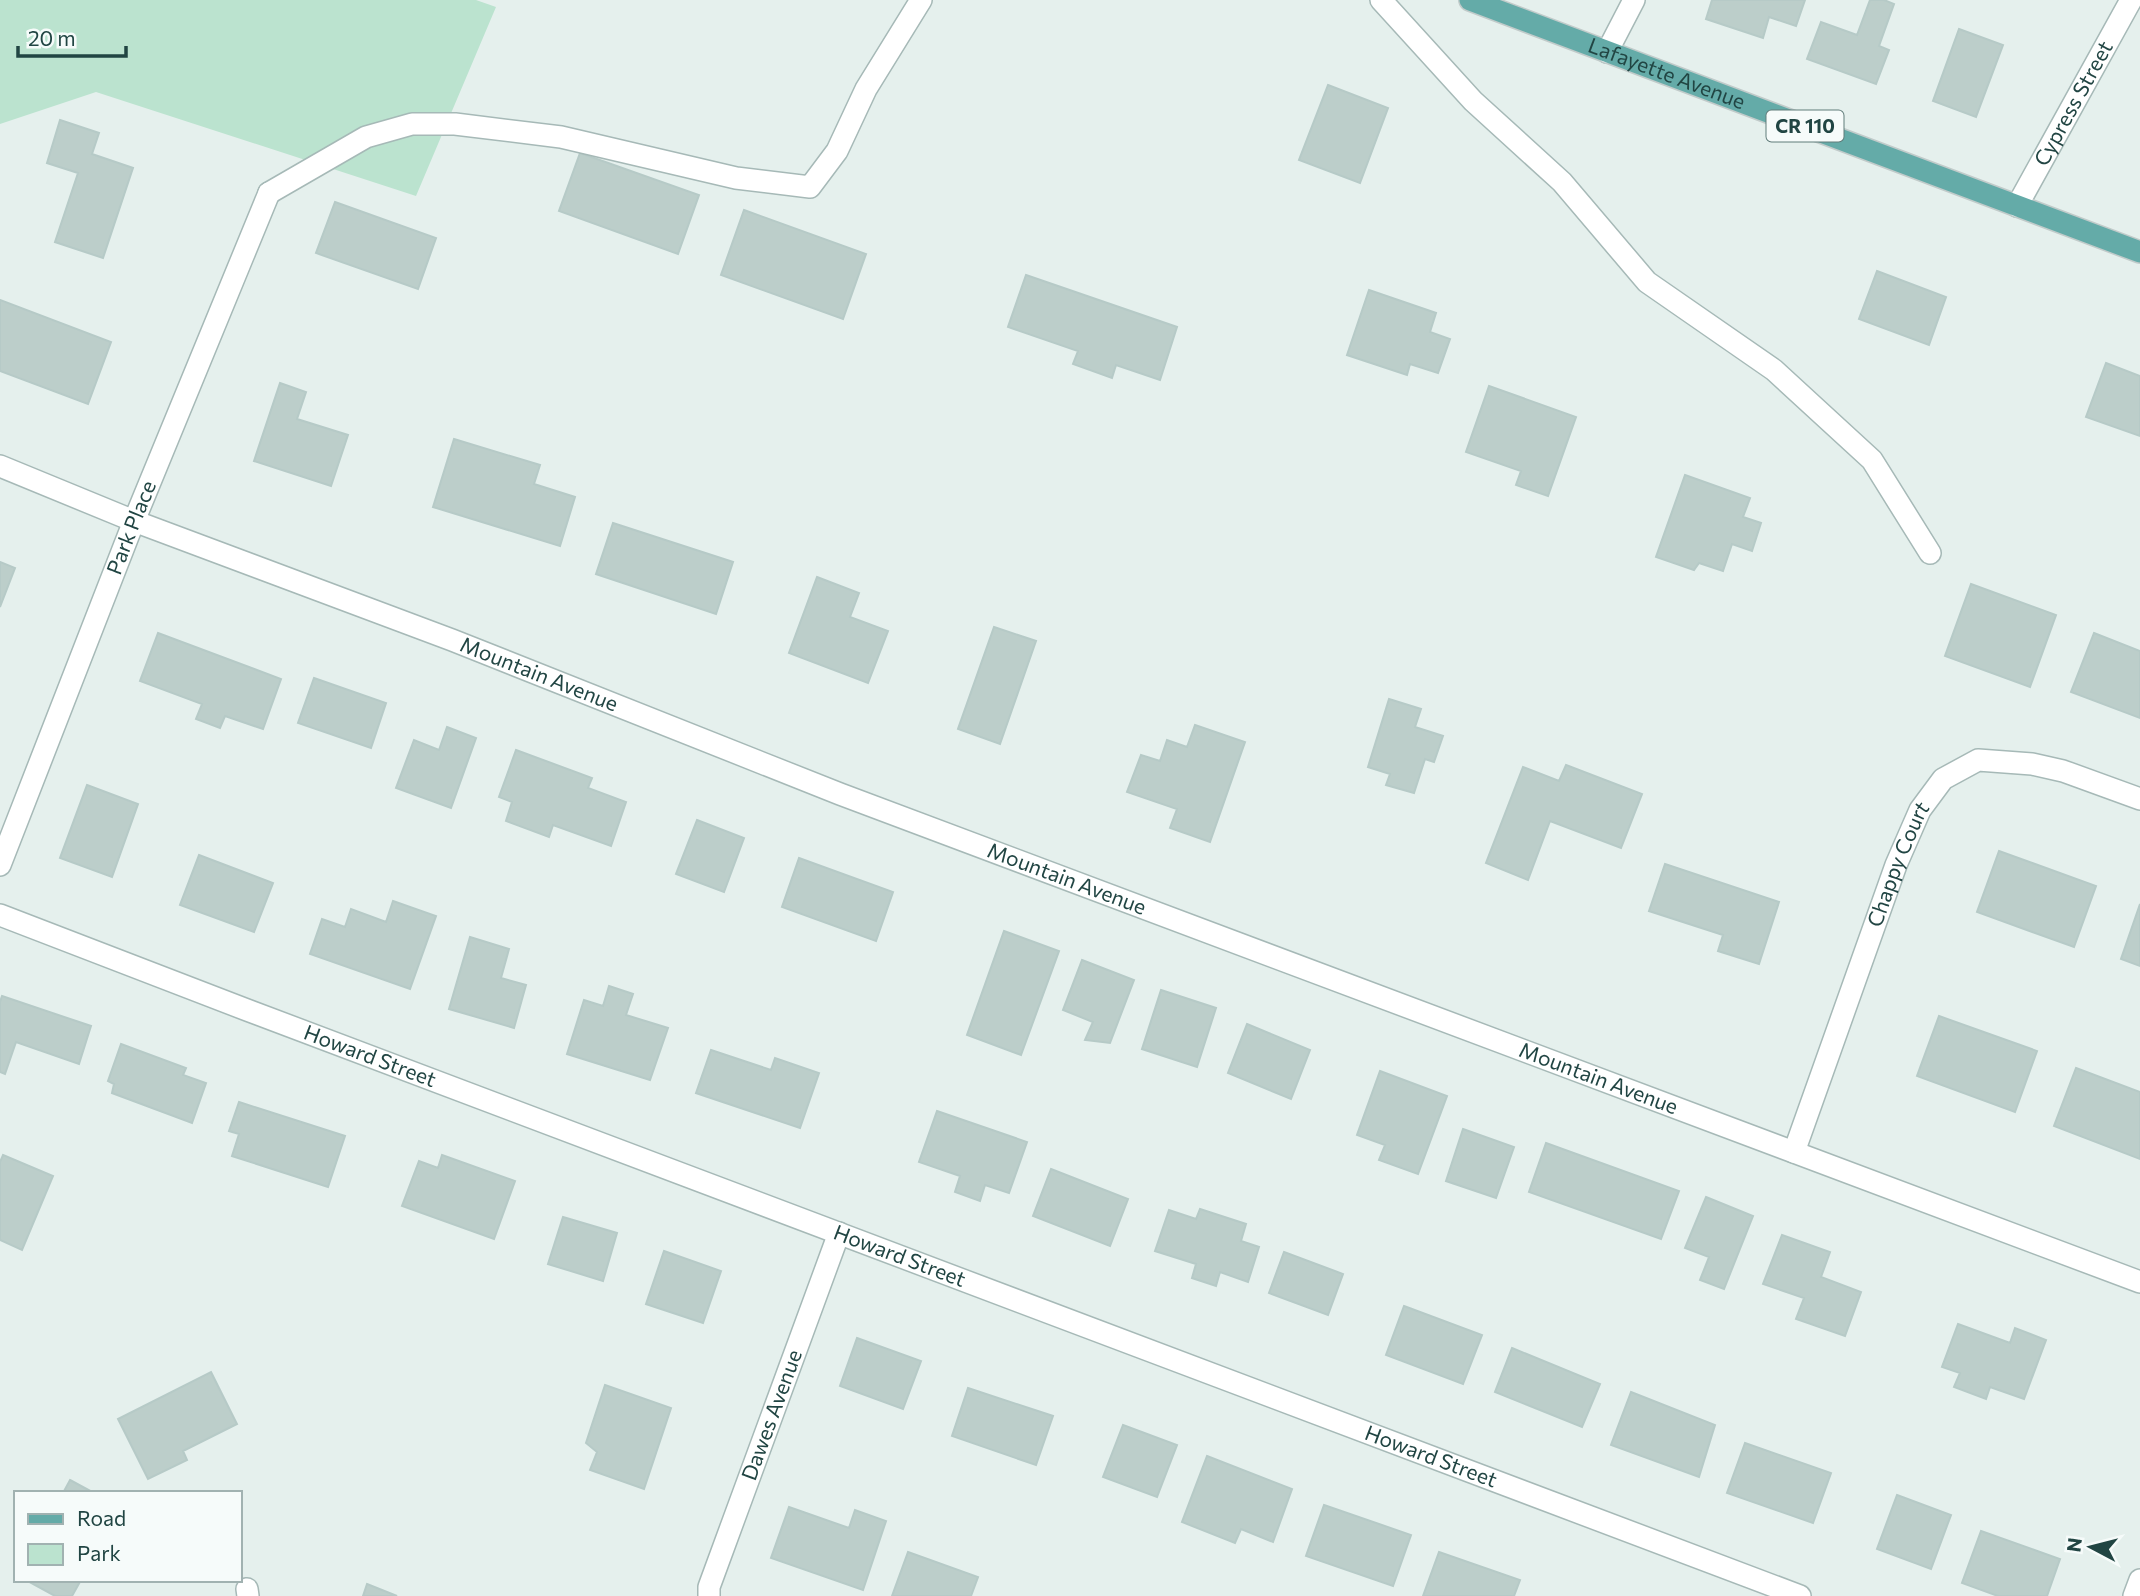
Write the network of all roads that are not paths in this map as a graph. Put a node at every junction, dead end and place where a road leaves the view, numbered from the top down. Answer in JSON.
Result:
{"nodes":[{"id":1,"x":921,"y":0,"type":"edge"},
{"id":2,"x":1381,"y":0,"type":"edge"},
{"id":3,"x":1469,"y":0,"type":"edge"},
{"id":4,"x":1634,"y":0,"type":"edge"},
{"id":5,"x":2131,"y":0,"type":"edge"},
{"id":6,"x":1607,"y":51,"type":"junction"},
{"id":7,"x":2017,"y":206,"type":"junction"},
{"id":8,"x":2140,"y":252,"type":"edge"},
{"id":9,"x":0,"y":466,"type":"edge"},
{"id":10,"x":134,"y":521,"type":"junction"},
{"id":11,"x":1930,"y":553,"type":"dead end"},
{"id":12,"x":2140,"y":799,"type":"edge"},
{"id":13,"x":0,"y":865,"type":"edge"},
{"id":14,"x":0,"y":915,"type":"edge"},
{"id":15,"x":1794,"y":1152,"type":"junction"},
{"id":16,"x":839,"y":1233,"type":"junction"},
{"id":17,"x":2140,"y":1282,"type":"edge"},
{"id":18,"x":2140,"y":1580,"type":"edge"},
{"id":19,"x":709,"y":1596,"type":"edge"},
{"id":20,"x":1800,"y":1596,"type":"edge"},
{"id":21,"x":2134,"y":1596,"type":"edge"}],
"edges":[{"from":1,"to":10,"type":"street","name":"Park Place"},
{"from":2,"to":11,"type":"street"},
{"from":3,"to":6,"type":"main road","name":"Lafayette Avenue","number":"CR 110"},
{"from":4,"to":6,"type":"street"},
{"from":5,"to":7,"type":"street","name":"Cypress Street"},
{"from":6,"to":7,"type":"main road","name":"Lafayette Avenue","number":"CR 110"},
{"from":7,"to":8,"type":"main road","name":"Lafayette Avenue","number":"CR 110"},
{"from":9,"to":10,"type":"street","name":"Mountain Avenue"},
{"from":10,"to":13,"type":"street","name":"Park Place"},
{"from":10,"to":15,"type":"street","name":"Mountain Avenue"},
{"from":12,"to":15,"type":"street","name":"Chappy Court"},
{"from":14,"to":16,"type":"street","name":"Howard Street"},
{"from":15,"to":17,"type":"street","name":"Mountain Avenue"},
{"from":16,"to":19,"type":"street","name":"Dawes Avenue"},
{"from":16,"to":20,"type":"street","name":"Howard Street"},
{"from":18,"to":21,"type":"street"}]}
